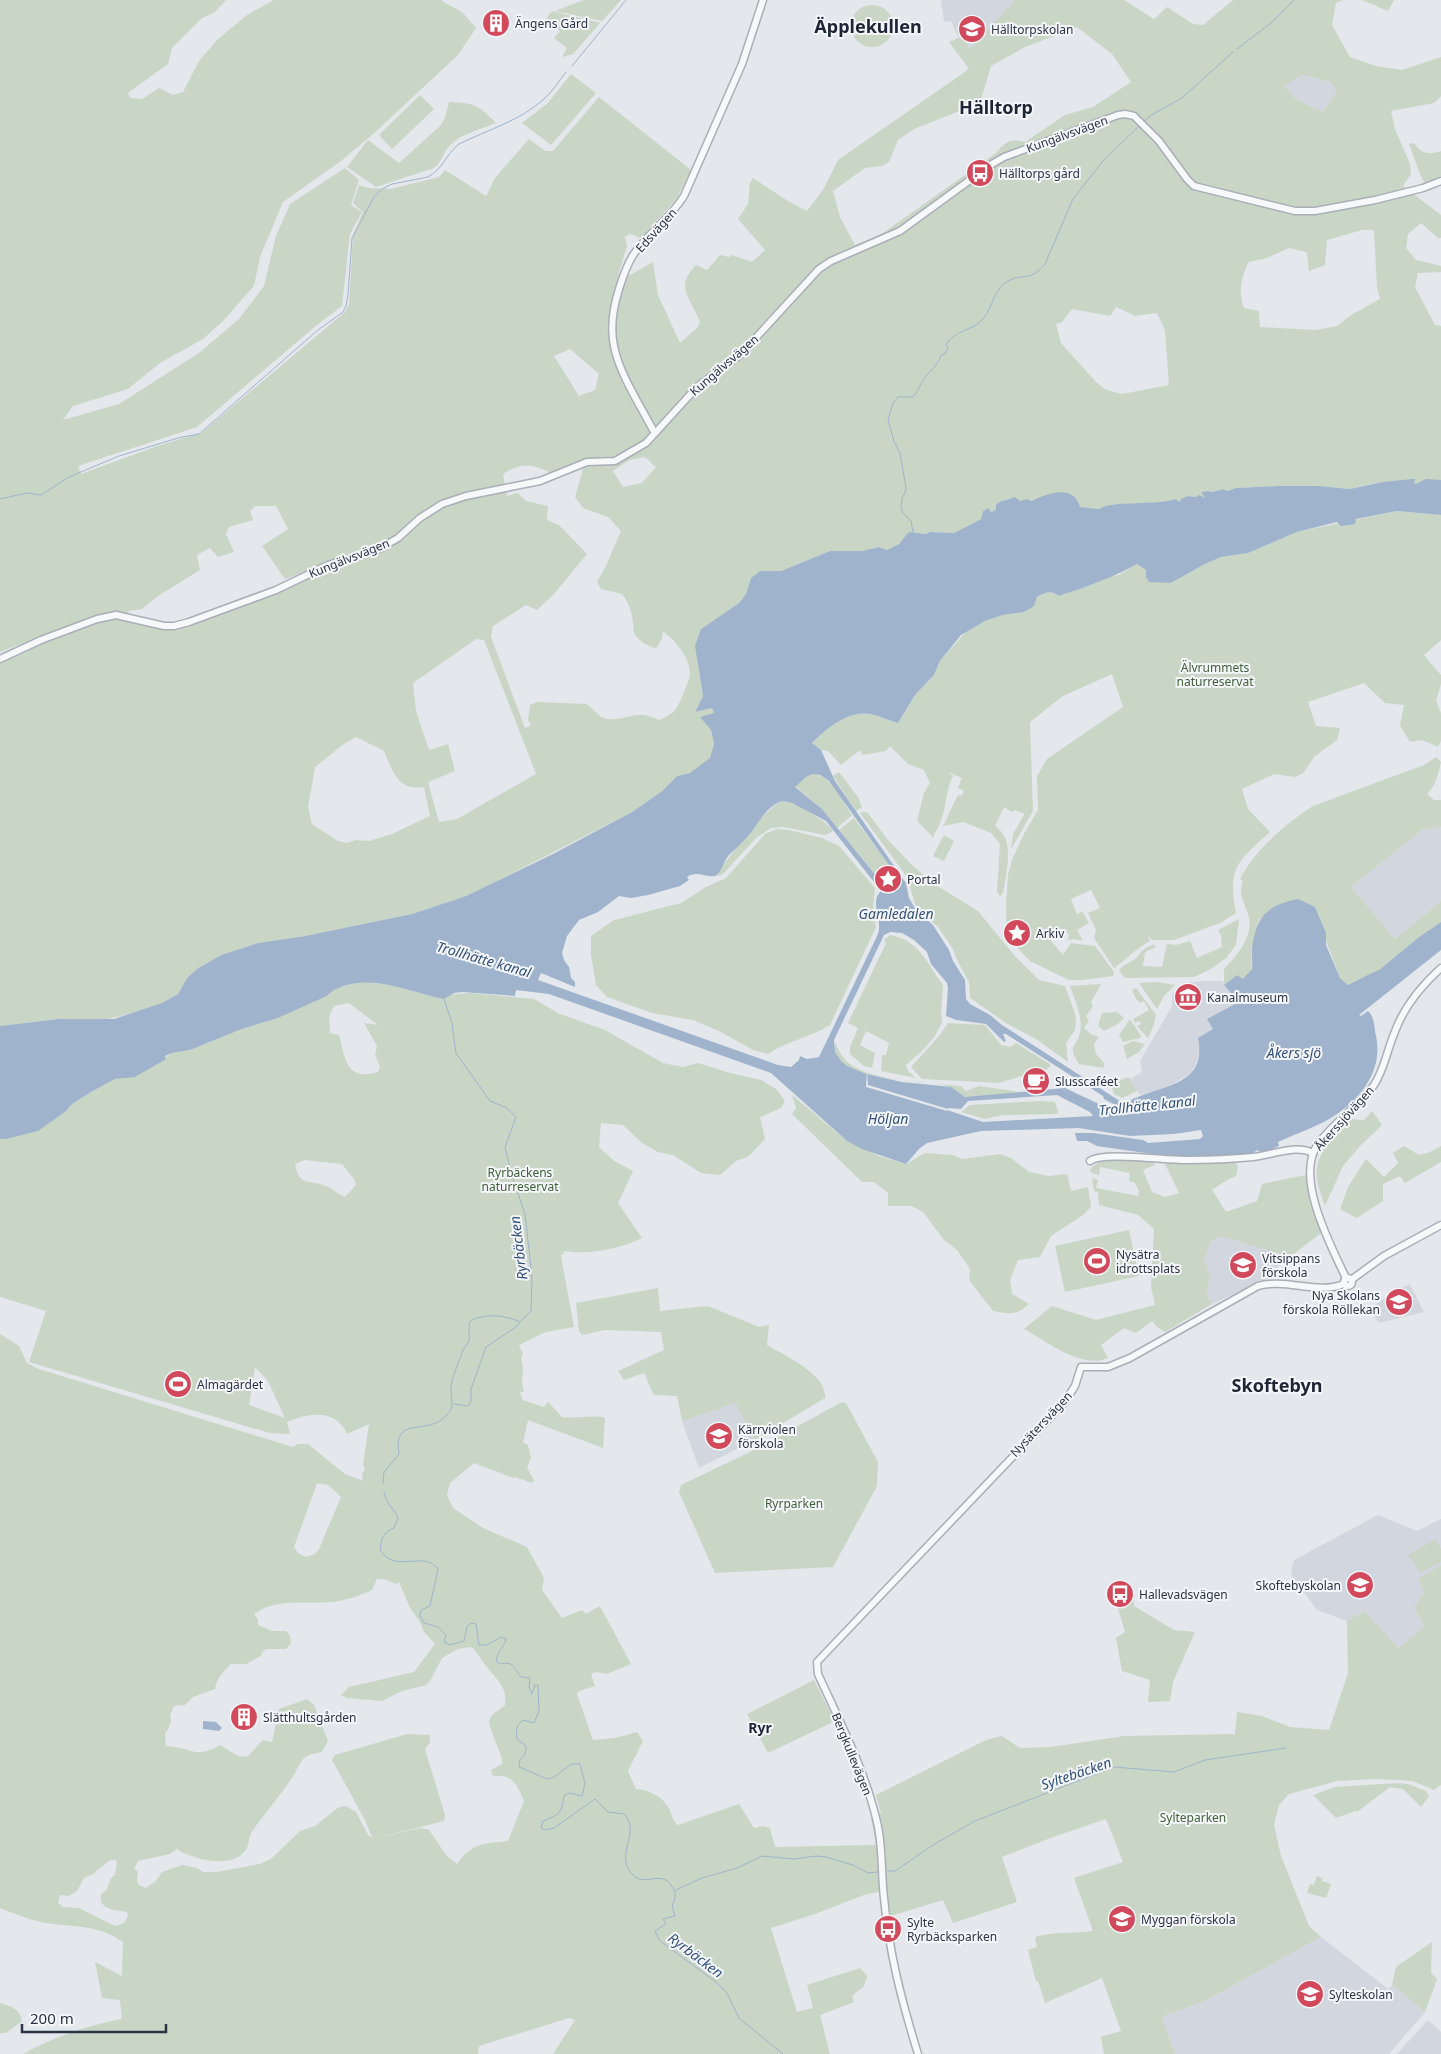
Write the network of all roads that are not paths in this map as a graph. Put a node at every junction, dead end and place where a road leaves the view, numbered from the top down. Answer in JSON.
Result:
{"nodes":[{"id":1,"x":763,"y":0,"type":"edge"},
{"id":2,"x":1441,"y":181,"type":"edge"},
{"id":3,"x":656,"y":432,"type":"junction"},
{"id":4,"x":0,"y":659,"type":"edge"},
{"id":5,"x":1441,"y":968,"type":"edge"},
{"id":6,"x":1313,"y":1153,"type":"junction"},
{"id":7,"x":1090,"y":1161,"type":"dead end"},
{"id":8,"x":1441,"y":1224,"type":"edge"},
{"id":9,"x":1347,"y":1280,"type":"junction"},
{"id":10,"x":817,"y":1662,"type":"joint"},
{"id":11,"x":918,"y":2054,"type":"edge"}],
"edges":[{"from":1,"to":3,"type":"street","name":"Edsvägen"},
{"from":2,"to":3,"type":"street","name":"Kungälvsvägen"},
{"from":3,"to":4,"type":"street","name":"Kungälvsvägen"},
{"from":5,"to":6,"type":"street","name":"Åkerssjövägen"},
{"from":6,"to":7,"type":"street","name":"Åkerssjövägen"},
{"from":6,"to":9,"type":"street"},
{"from":8,"to":9,"type":"street","name":"Nysätersvägen"},
{"from":9,"to":10,"type":"street","name":"Nysätersvägen"},
{"from":10,"to":11,"type":"street","name":"Bergkullevägen"}]}
